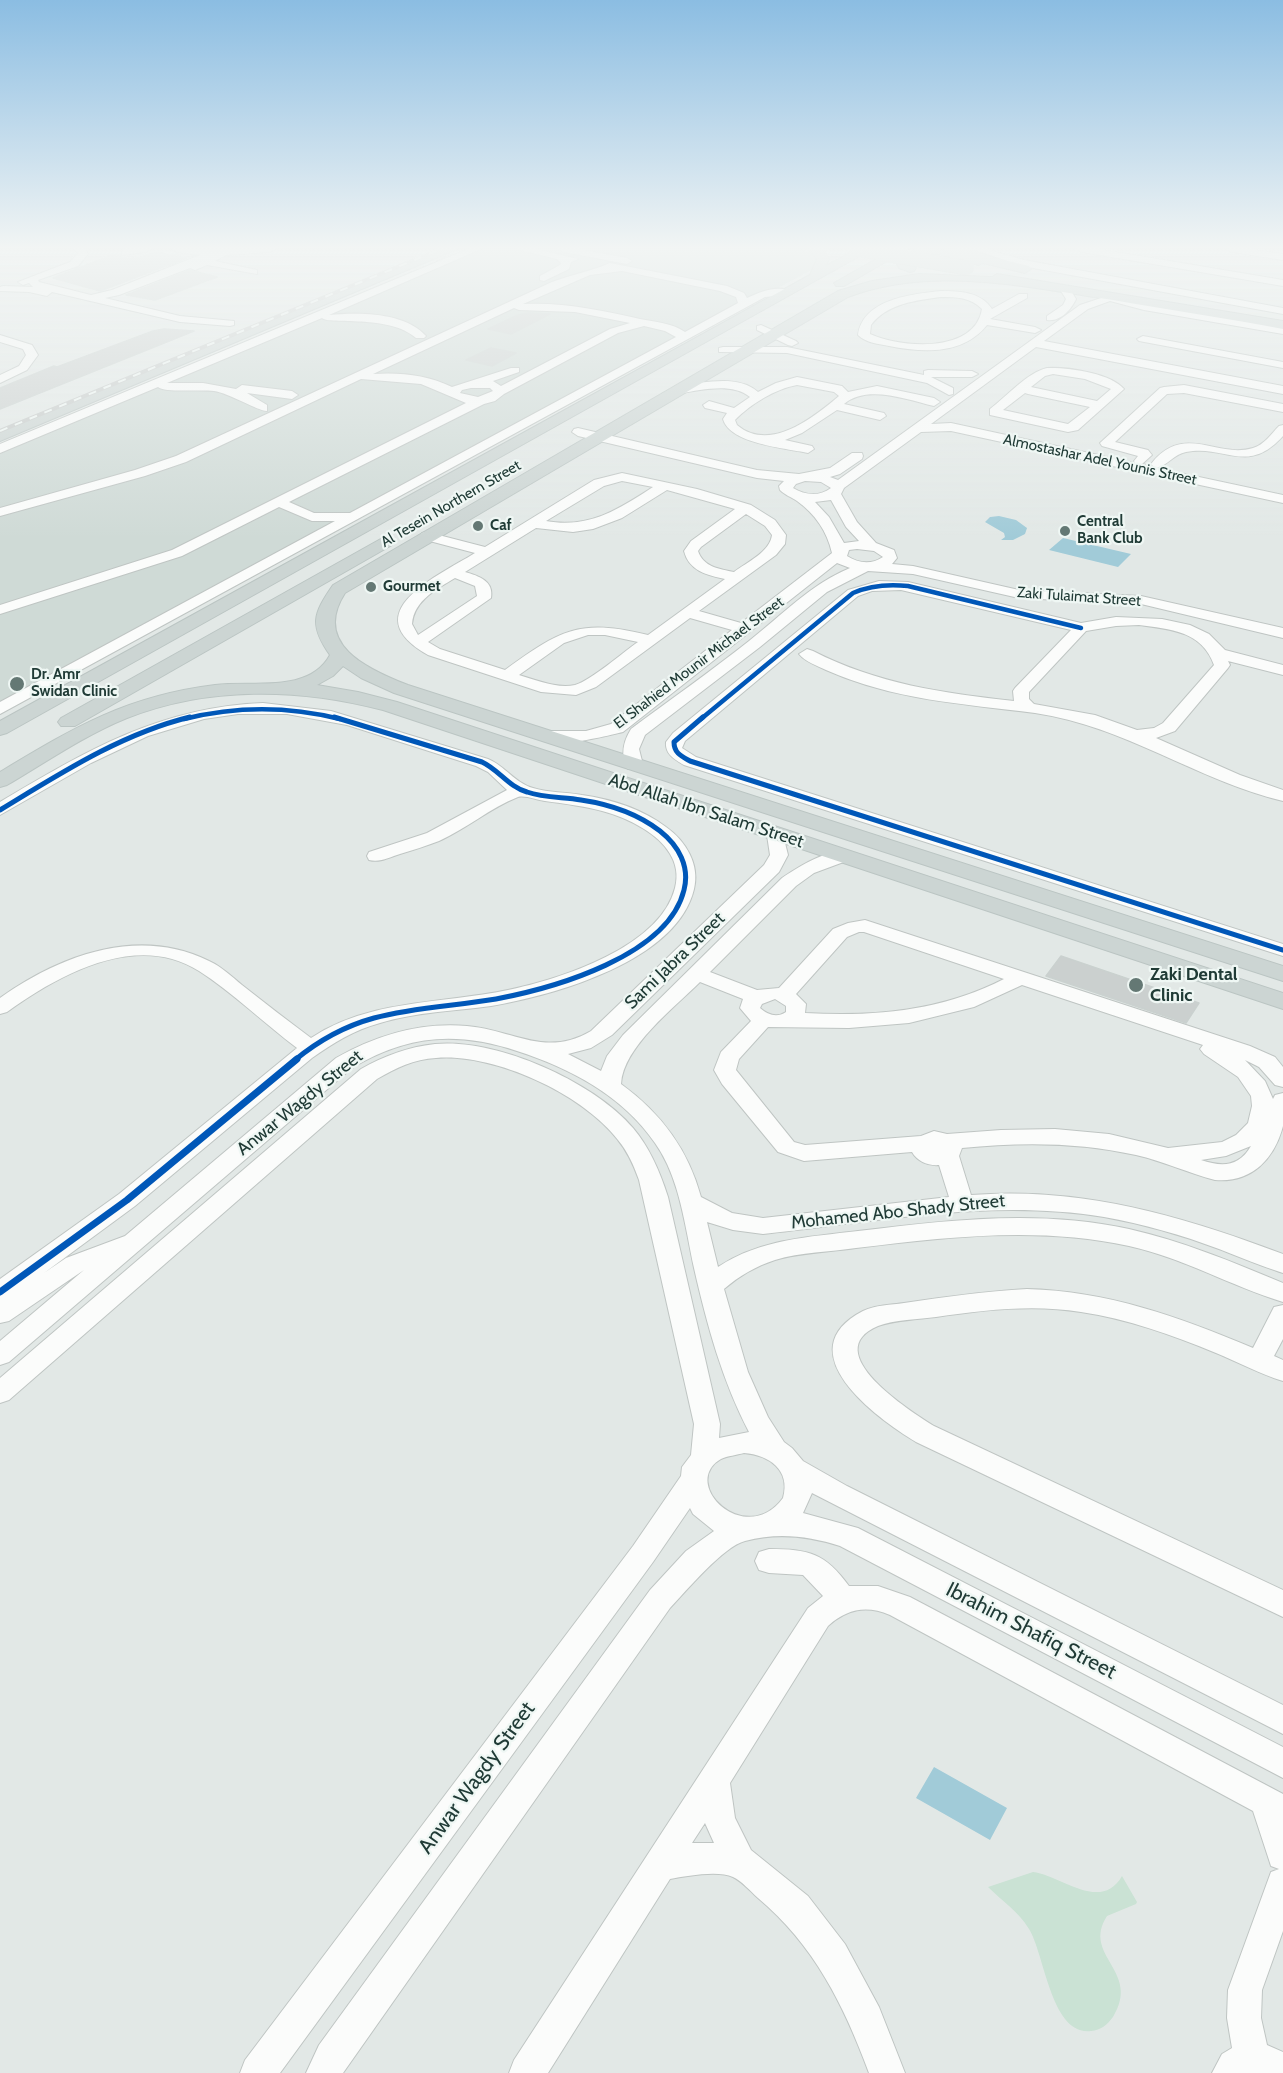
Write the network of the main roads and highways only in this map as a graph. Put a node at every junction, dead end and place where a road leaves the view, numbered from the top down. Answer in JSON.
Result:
{"nodes":[{"id":1,"x":200,"y":346,"type":"edge"},
{"id":2,"x":691,"y":346,"type":"edge"},
{"id":3,"x":733,"y":346,"type":"edge"},
{"id":4,"x":752,"y":346,"type":"edge"},
{"id":5,"x":614,"y":389,"type":"junction"},
{"id":6,"x":630,"y":396,"type":"dead end"},
{"id":7,"x":615,"y":406,"type":"dead end"},
{"id":8,"x":552,"y":409,"type":"road end"},
{"id":9,"x":577,"y":410,"type":"junction"},
{"id":10,"x":56,"y":413,"type":"junction"},
{"id":11,"x":75,"y":418,"type":"road end"},
{"id":12,"x":0,"y":436,"type":"edge"},
{"id":13,"x":578,"y":440,"type":"junction"},
{"id":14,"x":465,"y":496,"type":"dead end"},
{"id":15,"x":355,"y":517,"type":"road end"},
{"id":16,"x":374,"y":522,"type":"junction"},
{"id":17,"x":423,"y":528,"type":"junction"},
{"id":18,"x":308,"y":543,"type":"road end"},
{"id":19,"x":327,"y":549,"type":"junction"},
{"id":20,"x":304,"y":588,"type":"junction"},
{"id":21,"x":336,"y":592,"type":"junction"},
{"id":22,"x":340,"y":655,"type":"junction"},
{"id":23,"x":368,"y":676,"type":"junction"},
{"id":24,"x":285,"y":689,"type":"junction"},
{"id":25,"x":338,"y":694,"type":"junction"},
{"id":26,"x":97,"y":705,"type":"junction"},
{"id":27,"x":121,"y":714,"type":"junction"},
{"id":28,"x":0,"y":729,"type":"edge"},
{"id":29,"x":39,"y":738,"type":"dead end"},
{"id":30,"x":0,"y":781,"type":"edge"},
{"id":31,"x":1197,"y":947,"type":"junction"},
{"id":32,"x":1185,"y":970,"type":"junction"},
{"id":33,"x":1272,"y":971,"type":"edge"},
{"id":34,"x":1243,"y":988,"type":"junction"},
{"id":35,"x":1283,"y":1002,"type":"edge"}],
"edges":[{"from":1,"to":10,"type":"main road"},
{"from":2,"to":5,"type":"main road","name":"Al Tesein Northern Street"},
{"from":3,"to":13,"type":"main road","name":"Al Tesein Northern Street"},
{"from":4,"to":13,"type":"main road"},
{"from":5,"to":6,"type":"main road"},
{"from":5,"to":9,"type":"main road","name":"Al Tesein Northern Street"},
{"from":7,"to":9,"type":"main road"},
{"from":8,"to":9,"type":"main road"},
{"from":9,"to":16,"type":"main road","name":"Al Tesein Northern Street"},
{"from":10,"to":11,"type":"main road"},
{"from":10,"to":12,"type":"main road"},
{"from":13,"to":14,"type":"main road","name":"Al Tesein Northern Street"},
{"from":13,"to":17,"type":"main road"},
{"from":15,"to":16,"type":"main road"},
{"from":16,"to":19,"type":"main road","name":"Al Tesein Northern Street"},
{"from":17,"to":20,"type":"main road","name":"Al Tesein Northern Street"},
{"from":17,"to":21,"type":"main road"},
{"from":18,"to":19,"type":"main road"},
{"from":19,"to":28,"type":"main road","name":"Al Tesein Northern Street"},
{"from":20,"to":21,"type":"main road"},
{"from":20,"to":26,"type":"main road","name":"Al Tesein Northern Street"},
{"from":21,"to":22,"type":"main road","name":"Abd Allah Ibn Salam Street"},
{"from":22,"to":23,"type":"main road","name":"Abd Allah Ibn Salam Street"},
{"from":22,"to":24,"type":"main road"},
{"from":23,"to":25,"type":"main road"},
{"from":23,"to":31,"type":"main road","name":"Abd Allah Ibn Salam Street"},
{"from":24,"to":25,"type":"main road","name":"Abd Allah Ibn Salam Street"},
{"from":24,"to":27,"type":"main road","name":"Abd Allah Ibn Salam Street"},
{"from":25,"to":32,"type":"main road","name":"Abd Allah Ibn Salam Street"},
{"from":26,"to":27,"type":"main road"},
{"from":26,"to":29,"type":"main road","name":"Al Tesein Northern Street"},
{"from":27,"to":30,"type":"main road","name":"Abd Allah Ibn Salam Street"},
{"from":31,"to":32,"type":"main road"},
{"from":31,"to":33,"type":"main road","name":"Abd Allah Ibn Salam Street"},
{"from":32,"to":34,"type":"main road","name":"Abd Allah Ibn Salam Street"},
{"from":33,"to":34,"type":"main road"},
{"from":34,"to":35,"type":"main road","name":"Abd Allah Ibn Salam Street"}]}
